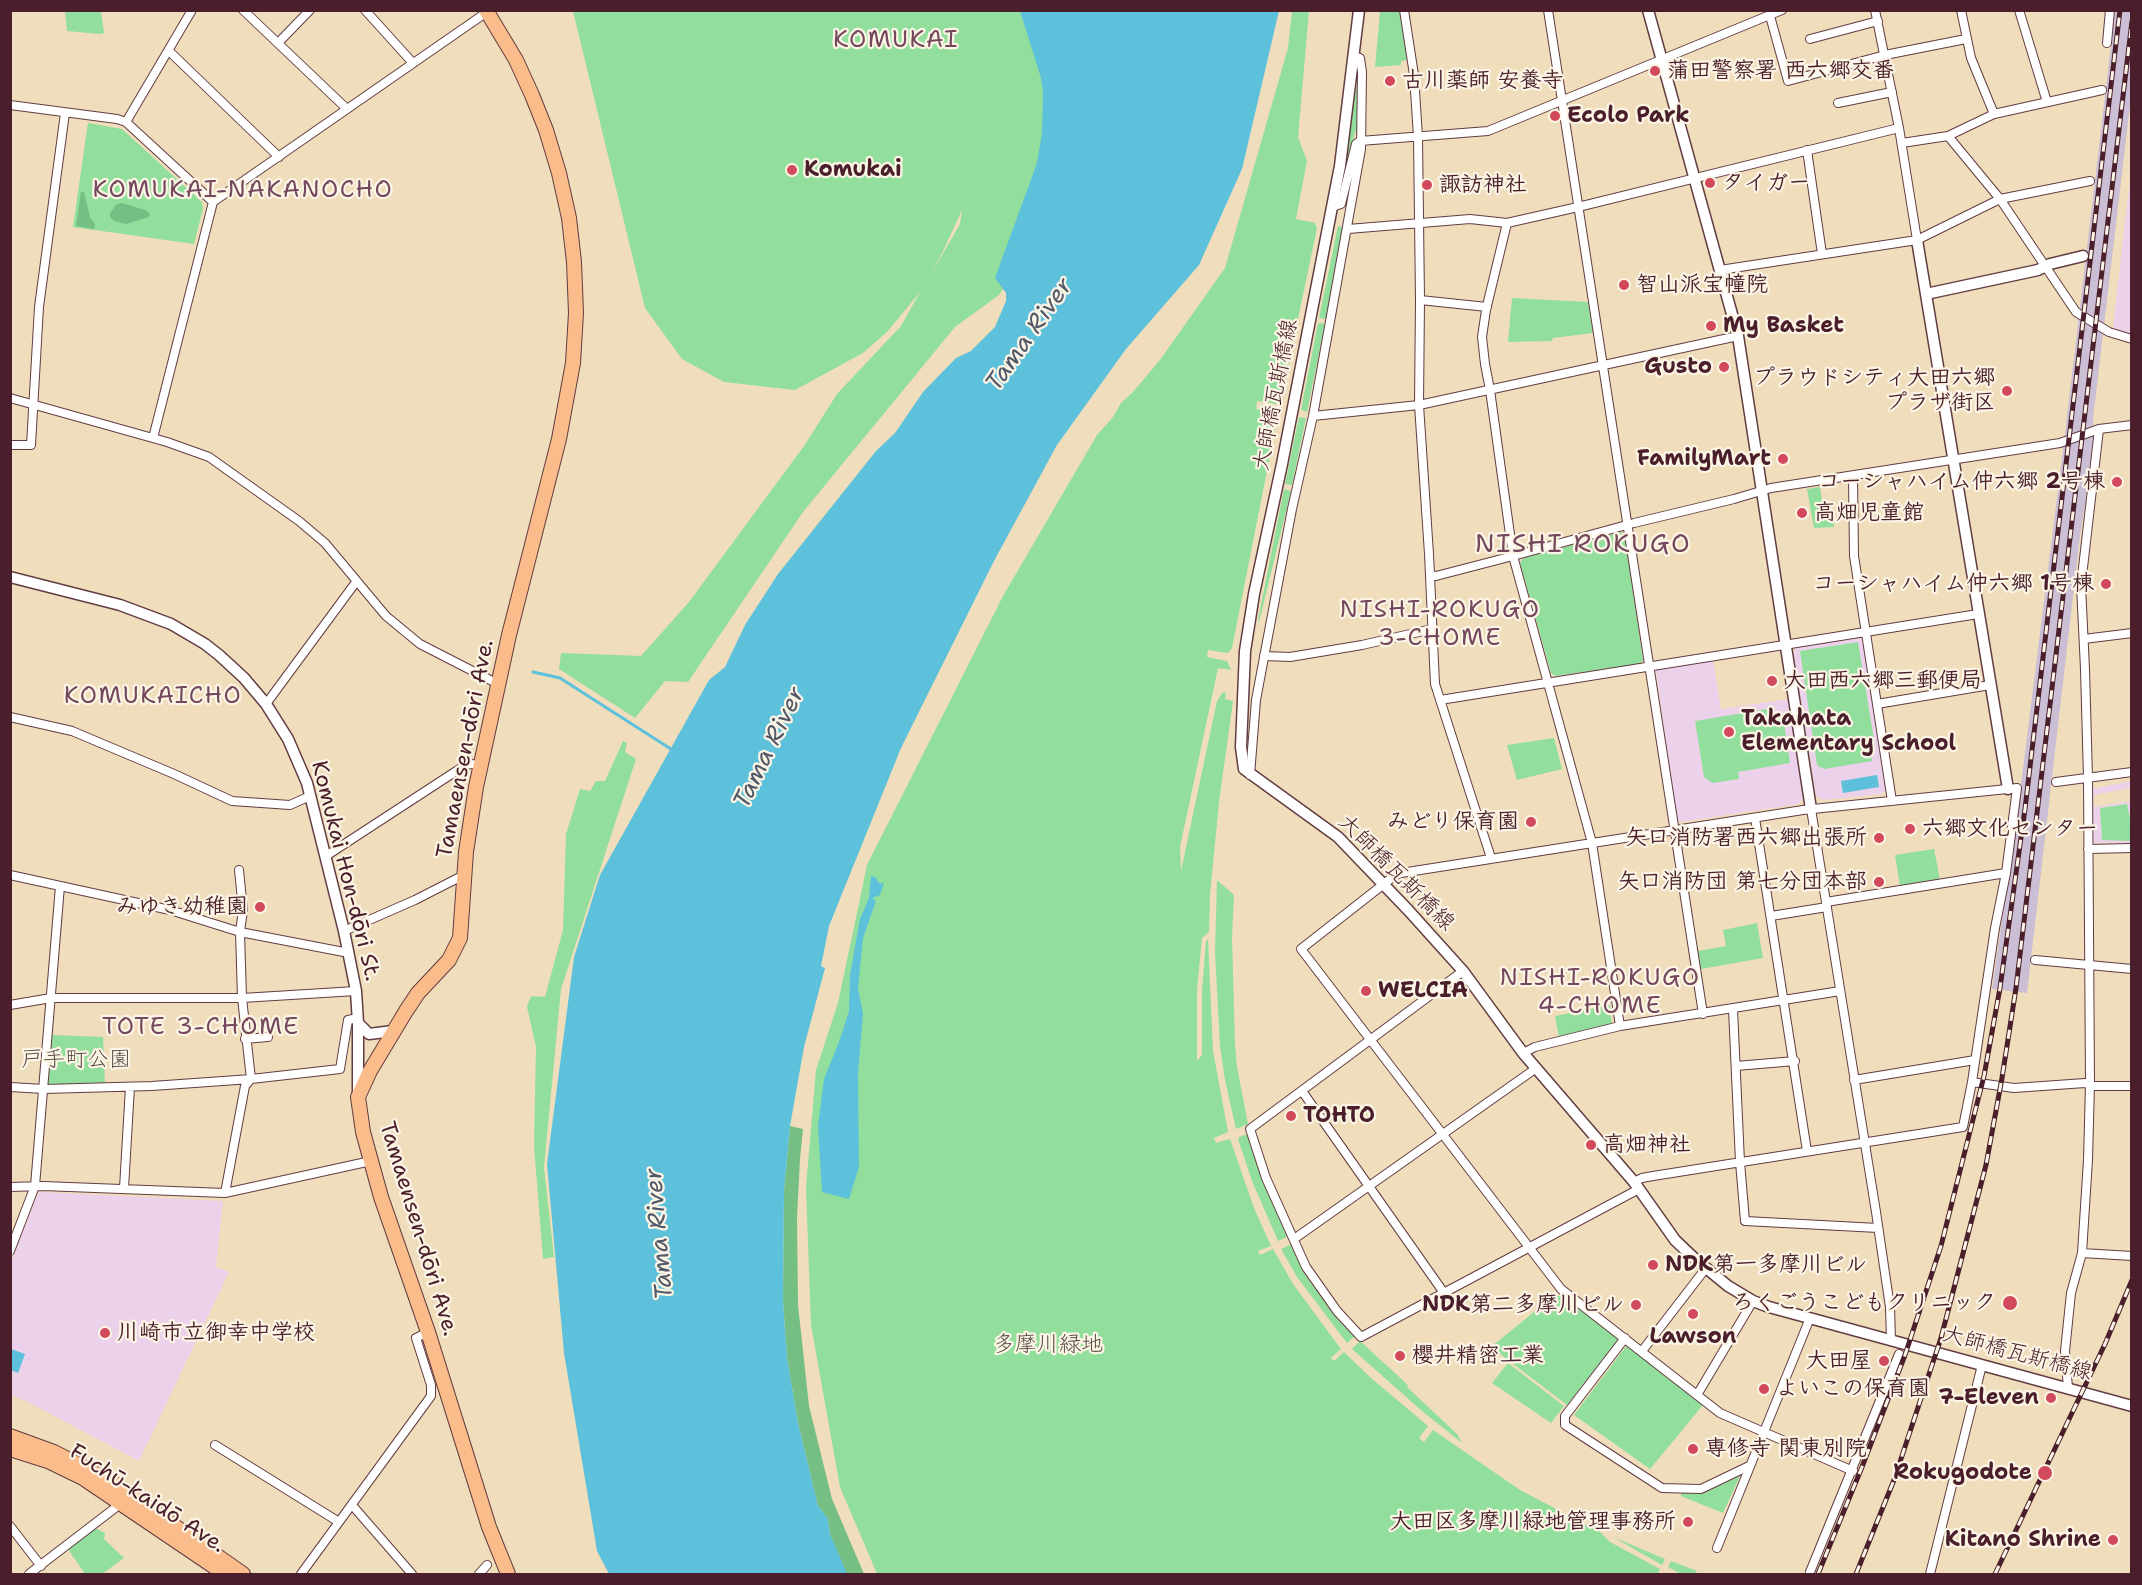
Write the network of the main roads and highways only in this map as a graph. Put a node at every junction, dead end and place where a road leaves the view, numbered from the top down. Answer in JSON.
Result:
{"nodes":[{"id":1,"x":481,"y":13,"type":"edge"},
{"id":2,"x":10,"y":1436,"type":"edge"},
{"id":3,"x":10,"y":1449,"type":"edge"},
{"id":4,"x":123,"y":1496,"type":"junction"},
{"id":5,"x":225,"y":1575,"type":"edge"},
{"id":6,"x":243,"y":1575,"type":"edge"},
{"id":7,"x":508,"y":1575,"type":"edge"}],
"edges":[{"from":1,"to":7,"type":"main road","name":"Tamaensen-dōri Ave."},
{"from":2,"to":4,"type":"main road","name":"Fuchū-kaidō Ave."},
{"from":3,"to":4,"type":"main road","name":"Fuchū-kaidō Ave."},
{"from":4,"to":5,"type":"main road","name":"Fuchū-kaidō Ave."},
{"from":4,"to":6,"type":"main road","name":"Fuchū-kaidō Ave."}]}
